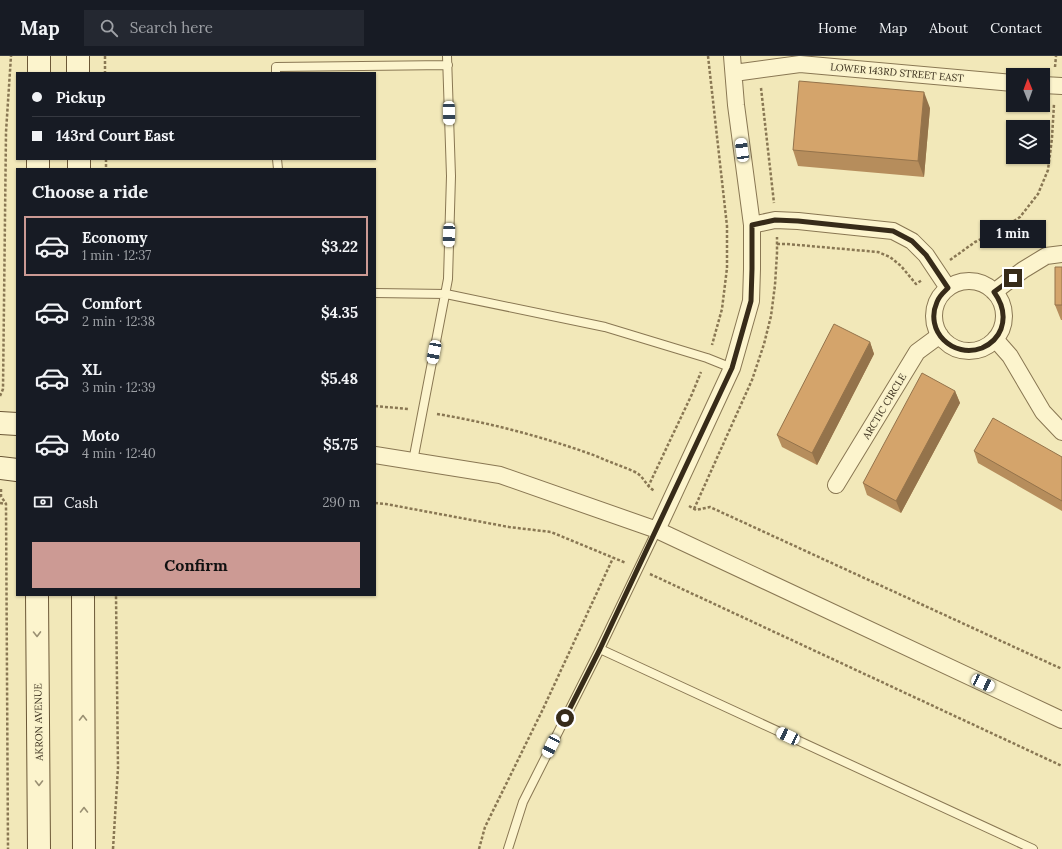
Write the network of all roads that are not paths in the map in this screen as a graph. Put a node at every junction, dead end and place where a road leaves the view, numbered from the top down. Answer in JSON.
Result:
{"nodes":[{"id":1,"x":39,"y":56,"type":"edge"},
{"id":2,"x":78,"y":56,"type":"edge"},
{"id":3,"x":447,"y":56,"type":"edge"},
{"id":4,"x":732,"y":56,"type":"edge"},
{"id":5,"x":448,"y":66,"type":"junction"},
{"id":6,"x":39,"y":72,"type":"edge"},
{"id":7,"x":78,"y":72,"type":"edge"},
{"id":8,"x":276,"y":72,"type":"edge"},
{"id":9,"x":734,"y":73,"type":"junction"},
{"id":10,"x":1006,"y":82,"type":"edge"},
{"id":11,"x":752,"y":225,"type":"junction"},
{"id":12,"x":1062,"y":254,"type":"edge"},
{"id":13,"x":948,"y":288,"type":"junction"},
{"id":14,"x":994,"y":292,"type":"junction"},
{"id":15,"x":376,"y":293,"type":"edge"},
{"id":16,"x":446,"y":294,"type":"junction"},
{"id":17,"x":940,"y":335,"type":"junction"},
{"id":18,"x":995,"y":339,"type":"junction"},
{"id":19,"x":732,"y":368,"type":"junction"},
{"id":20,"x":0,"y":423,"type":"edge"},
{"id":21,"x":16,"y":424,"type":"edge"},
{"id":22,"x":1062,"y":432,"type":"edge"},
{"id":23,"x":376,"y":455,"type":"edge"},
{"id":24,"x":413,"y":461,"type":"junction"},
{"id":25,"x":0,"y":468,"type":"edge"},
{"id":26,"x":16,"y":470,"type":"edge"},
{"id":27,"x":836,"y":485,"type":"dead end"},
{"id":28,"x":656,"y":530,"type":"junction"},
{"id":29,"x":37,"y":596,"type":"edge"},
{"id":30,"x":83,"y":596,"type":"edge"},
{"id":31,"x":600,"y":649,"type":"junction"},
{"id":32,"x":1062,"y":720,"type":"edge"},
{"id":33,"x":39,"y":849,"type":"edge"},
{"id":34,"x":84,"y":849,"type":"edge"},
{"id":35,"x":508,"y":849,"type":"edge"},
{"id":36,"x":1033,"y":849,"type":"edge"}],
"edges":[{"from":1,"to":6,"type":"street"},
{"from":2,"to":7,"type":"street"},
{"from":3,"to":5,"type":"lane"},
{"from":4,"to":9,"type":"street"},
{"from":5,"to":8,"type":"lane"},
{"from":5,"to":16,"type":"lane"},
{"from":9,"to":10,"type":"street","name":"LOWER 143RD STREET EAST"},
{"from":9,"to":11,"type":"street"},
{"from":11,"to":13,"type":"street"},
{"from":11,"to":19,"type":"street"},
{"from":12,"to":14,"type":"street"},
{"from":13,"to":14,"type":"street"},
{"from":13,"to":17,"type":"street"},
{"from":14,"to":18,"type":"street"},
{"from":15,"to":16,"type":"lane"},
{"from":16,"to":19,"type":"lane"},
{"from":16,"to":24,"type":"lane"},
{"from":17,"to":18,"type":"street"},
{"from":17,"to":27,"type":"street","name":"ARCTIC CIRCLE"},
{"from":18,"to":22,"type":"street"},
{"from":19,"to":28,"type":"street"},
{"from":20,"to":21,"type":"street"},
{"from":23,"to":24,"type":"street"},
{"from":24,"to":28,"type":"street"},
{"from":25,"to":26,"type":"street"},
{"from":28,"to":31,"type":"lane"},
{"from":28,"to":32,"type":"street"},
{"from":29,"to":33,"type":"street","name":"AKRON AVENUE","one_way":true},
{"from":34,"to":30,"type":"street","one_way":true},
{"from":31,"to":35,"type":"lane"},
{"from":31,"to":36,"type":"lane"}]}
